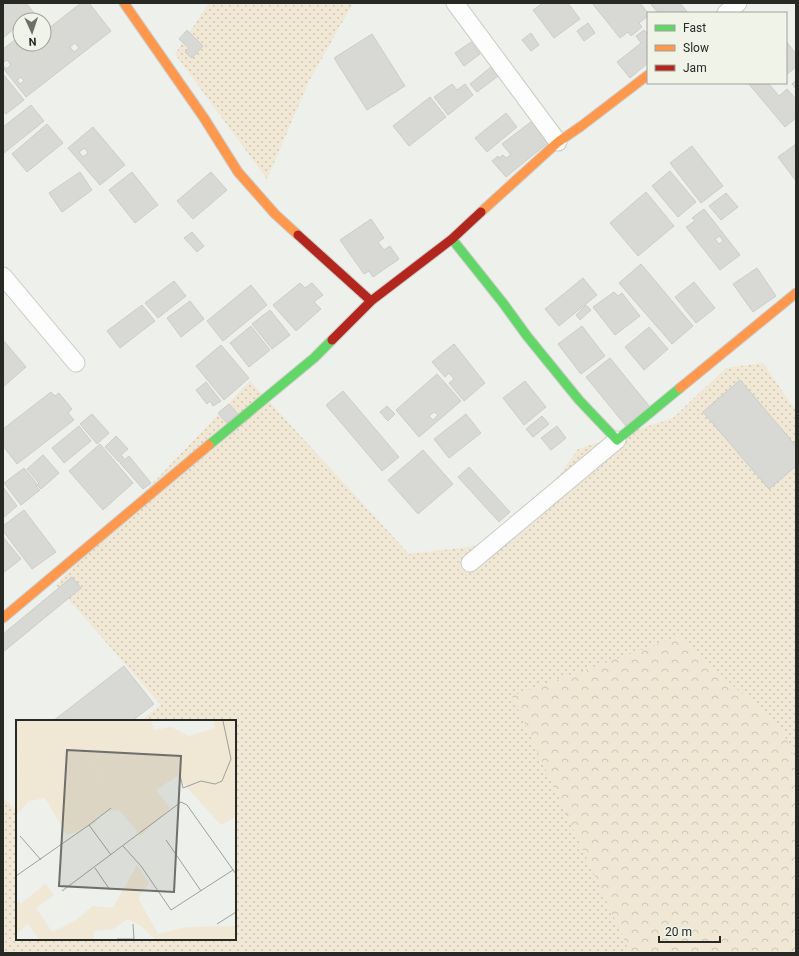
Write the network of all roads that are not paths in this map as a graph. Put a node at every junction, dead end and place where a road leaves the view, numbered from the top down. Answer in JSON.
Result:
{"nodes":[{"id":1,"x":124,"y":3,"type":"edge"},
{"id":2,"x":455,"y":3,"type":"edge"},
{"id":3,"x":738,"y":3,"type":"edge"},
{"id":4,"x":727,"y":12,"type":"edge"},
{"id":5,"x":647,"y":76,"type":"edge"},
{"id":6,"x":558,"y":142,"type":"junction"},
{"id":7,"x":452,"y":239,"type":"junction"},
{"id":8,"x":3,"y":276,"type":"edge"},
{"id":9,"x":796,"y":293,"type":"edge"},
{"id":10,"x":370,"y":301,"type":"junction"},
{"id":11,"x":76,"y":363,"type":"dead end"},
{"id":12,"x":617,"y":440,"type":"junction"},
{"id":13,"x":470,"y":564,"type":"dead end"},
{"id":14,"x":3,"y":618,"type":"edge"}],
"edges":[{"from":1,"to":10,"type":"street"},
{"from":2,"to":6,"type":"street"},
{"from":3,"to":4,"type":"street"},
{"from":5,"to":6,"type":"street"},
{"from":6,"to":7,"type":"street"},
{"from":7,"to":10,"type":"street"},
{"from":7,"to":12,"type":"street"},
{"from":8,"to":11,"type":"street"},
{"from":9,"to":12,"type":"street"},
{"from":10,"to":14,"type":"street"},
{"from":12,"to":13,"type":"street"}]}
